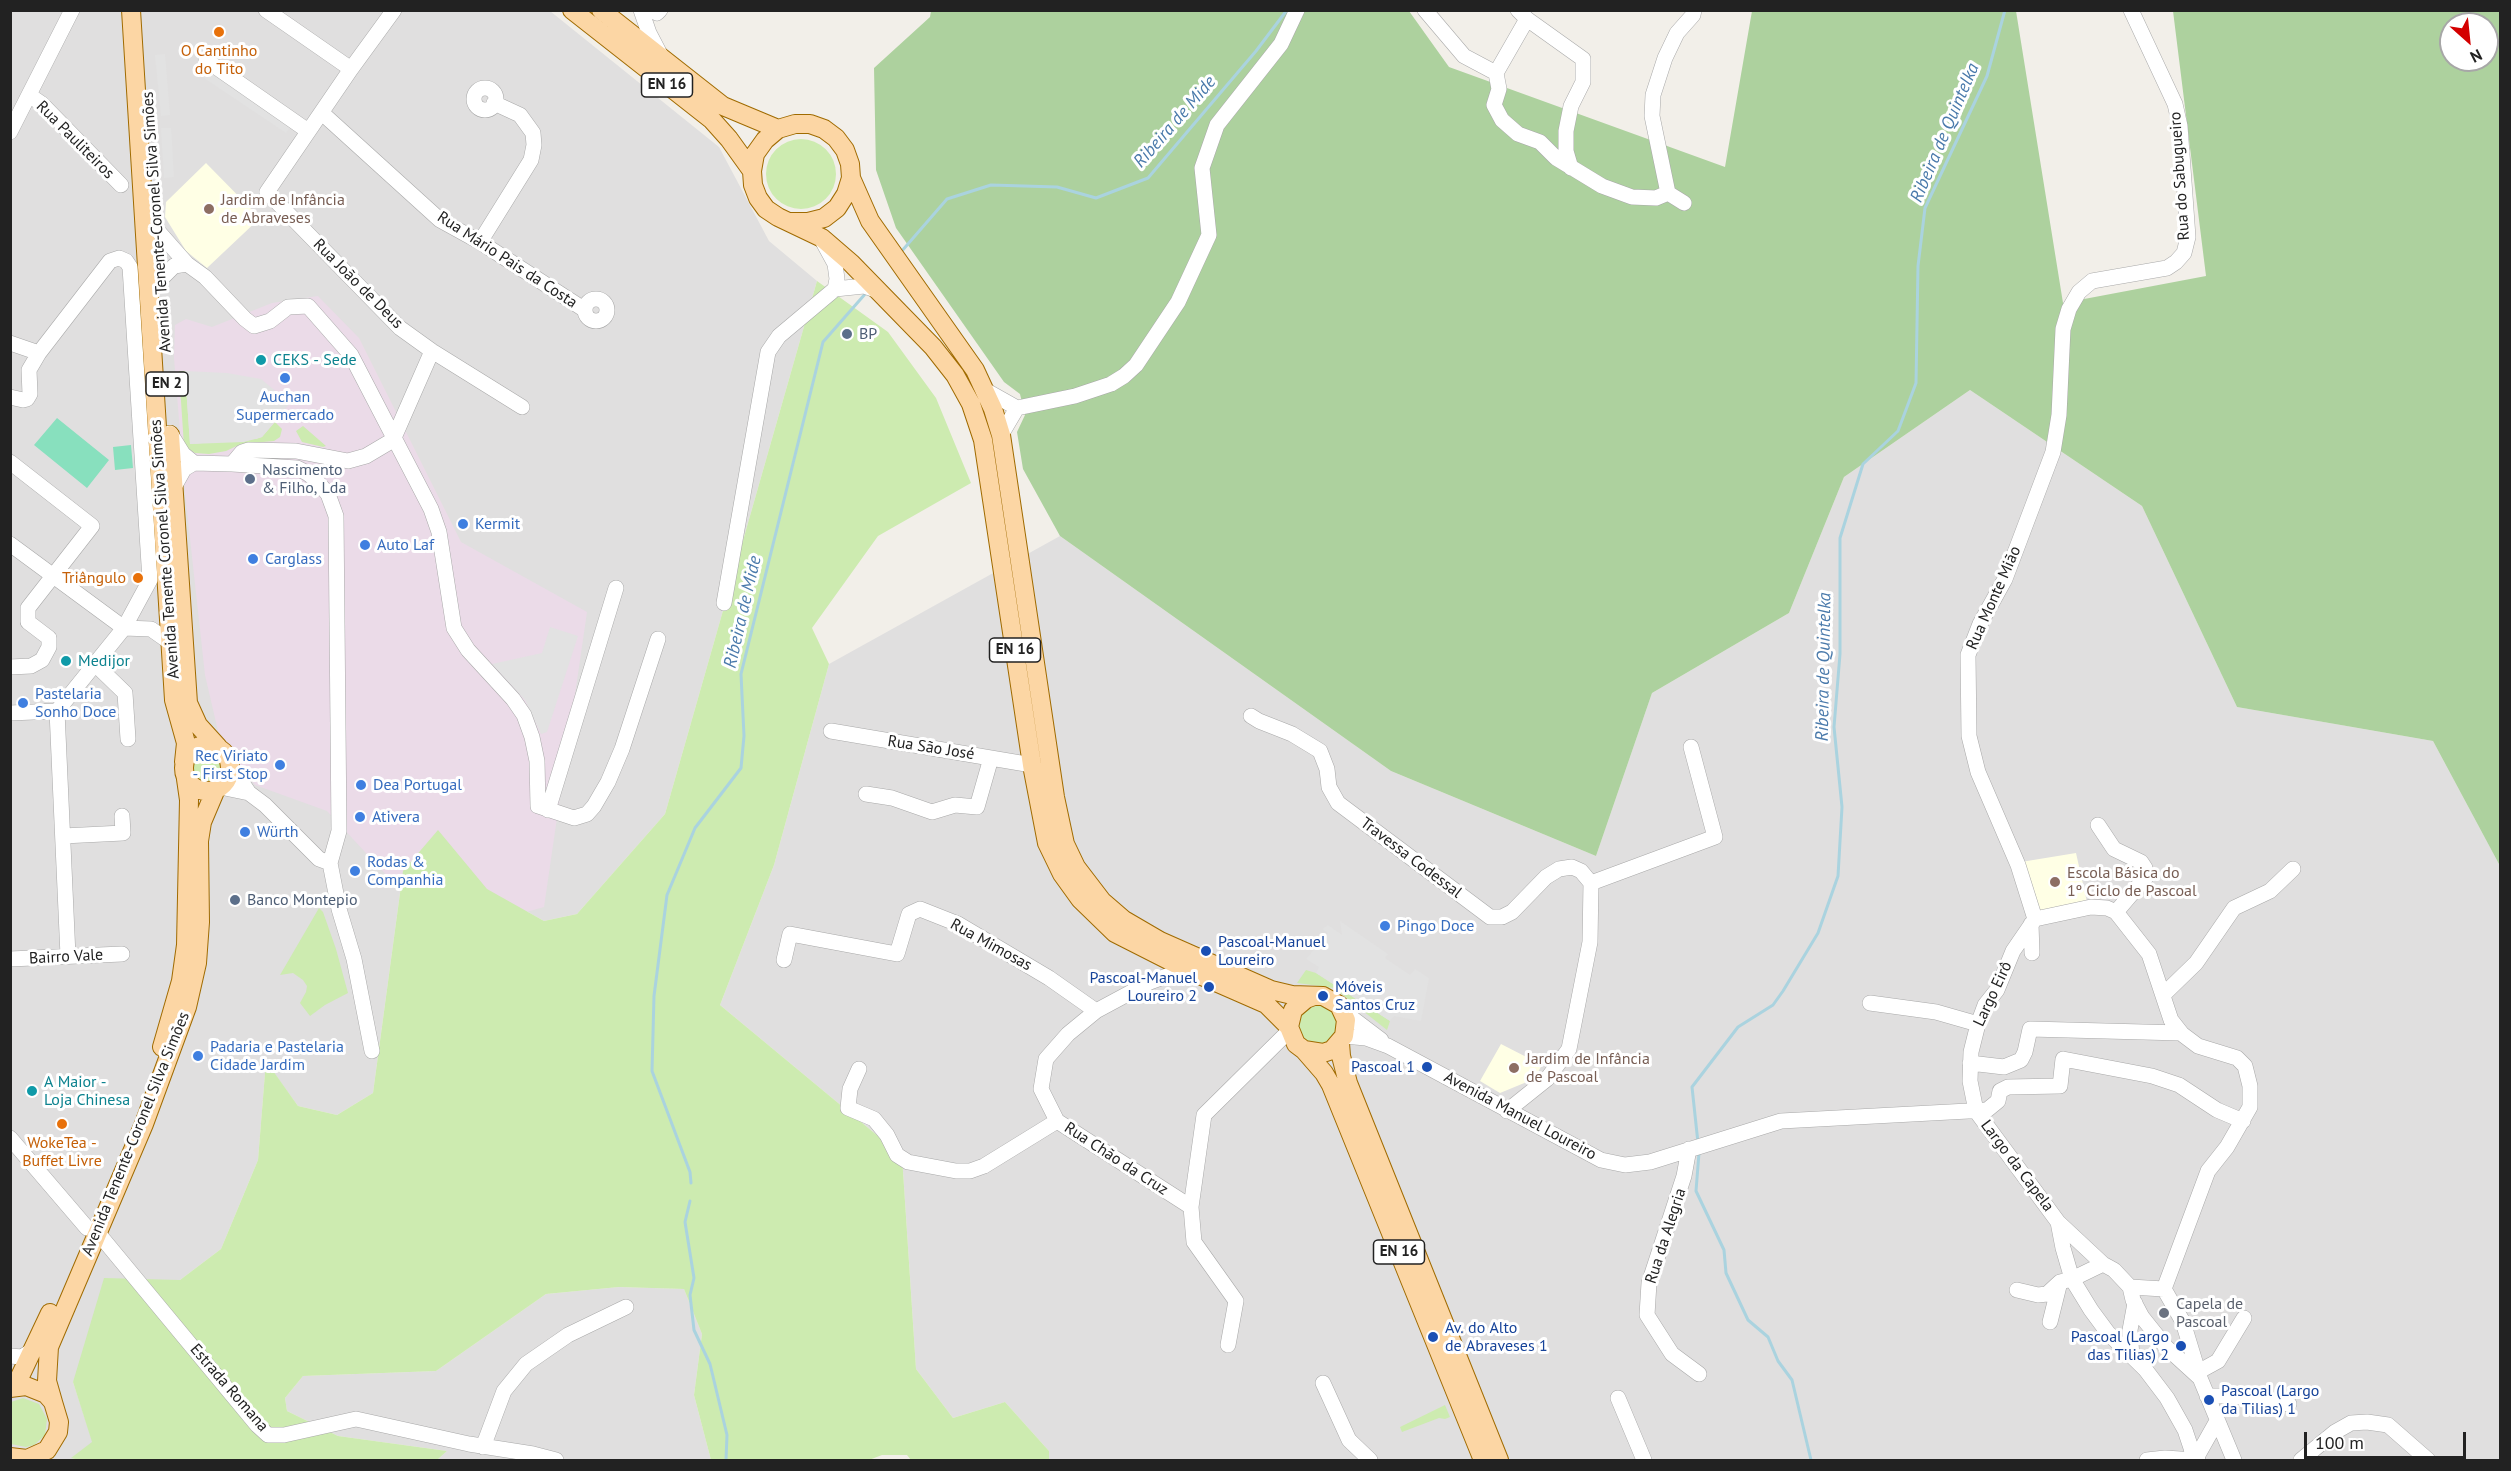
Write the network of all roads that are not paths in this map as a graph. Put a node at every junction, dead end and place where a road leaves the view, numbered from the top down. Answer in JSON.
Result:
{"nodes":[{"id":1,"x":72,"y":10,"type":"edge"},
{"id":2,"x":266,"y":10,"type":"edge"},
{"id":3,"x":394,"y":10,"type":"edge"},
{"id":4,"x":572,"y":10,"type":"edge"},
{"id":5,"x":601,"y":10,"type":"edge"},
{"id":6,"x":634,"y":10,"type":"edge"},
{"id":7,"x":641,"y":10,"type":"edge"},
{"id":8,"x":651,"y":10,"type":"edge"},
{"id":9,"x":660,"y":10,"type":"edge"},
{"id":10,"x":1297,"y":10,"type":"edge"},
{"id":11,"x":1425,"y":10,"type":"edge"},
{"id":12,"x":1694,"y":10,"type":"edge"},
{"id":13,"x":2130,"y":10,"type":"edge"},
{"id":14,"x":134,"y":13,"type":"edge"},
{"id":15,"x":1522,"y":15,"type":"edge"},
{"id":16,"x":616,"y":22,"type":"junction"},
{"id":17,"x":206,"y":60,"type":"dead end"},
{"id":18,"x":663,"y":60,"type":"junction"},
{"id":19,"x":351,"y":69,"type":"junction"},
{"id":20,"x":1496,"y":73,"type":"junction"},
{"id":21,"x":29,"y":95,"type":"junction"},
{"id":22,"x":494,"y":103,"type":"dead end"},
{"id":23,"x":16,"y":106,"type":"edge"},
{"id":24,"x":322,"y":113,"type":"junction"},
{"id":25,"x":778,"y":129,"type":"junction"},
{"id":26,"x":308,"y":131,"type":"junction"},
{"id":27,"x":10,"y":132,"type":"edge"},
{"id":28,"x":1571,"y":168,"type":"junction"},
{"id":29,"x":752,"y":171,"type":"junction"},
{"id":30,"x":853,"y":184,"type":"junction"},
{"id":31,"x":121,"y":185,"type":"dead end"},
{"id":32,"x":1668,"y":194,"type":"junction"},
{"id":33,"x":1684,"y":203,"type":"dead end"},
{"id":34,"x":791,"y":222,"type":"junction"},
{"id":35,"x":157,"y":230,"type":"junction"},
{"id":36,"x":822,"y":238,"type":"junction"},
{"id":37,"x":480,"y":242,"type":"junction"},
{"id":38,"x":187,"y":264,"type":"junction"},
{"id":39,"x":160,"y":280,"type":"junction"},
{"id":40,"x":835,"y":289,"type":"junction"},
{"id":41,"x":878,"y":291,"type":"junction"},
{"id":42,"x":585,"y":310,"type":"dead end"},
{"id":43,"x":10,"y":343,"type":"edge"},
{"id":44,"x":432,"y":351,"type":"junction"},
{"id":45,"x":39,"y":354,"type":"junction"},
{"id":46,"x":985,"y":390,"type":"junction"},
{"id":47,"x":10,"y":397,"type":"edge"},
{"id":48,"x":522,"y":407,"type":"dead end"},
{"id":49,"x":1017,"y":408,"type":"junction"},
{"id":50,"x":2059,"y":415,"type":"joint"},
{"id":51,"x":170,"y":433,"type":"junction"},
{"id":52,"x":1001,"y":435,"type":"junction"},
{"id":53,"x":393,"y":440,"type":"junction"},
{"id":54,"x":10,"y":462,"type":"edge"},
{"id":55,"x":194,"y":463,"type":"junction"},
{"id":56,"x":232,"y":464,"type":"junction"},
{"id":57,"x":174,"y":487,"type":"junction"},
{"id":58,"x":10,"y":544,"type":"edge"},
{"id":59,"x":52,"y":576,"type":"junction"},
{"id":60,"x":616,"y":588,"type":"dead end"},
{"id":61,"x":724,"y":603,"type":"dead end"},
{"id":62,"x":169,"y":615,"type":"junction"},
{"id":63,"x":124,"y":628,"type":"junction"},
{"id":64,"x":151,"y":628,"type":"junction"},
{"id":65,"x":658,"y":639,"type":"dead end"},
{"id":66,"x":171,"y":642,"type":"junction"},
{"id":67,"x":95,"y":664,"type":"junction"},
{"id":68,"x":10,"y":667,"type":"edge"},
{"id":69,"x":57,"y":711,"type":"junction"},
{"id":70,"x":10,"y":713,"type":"edge"},
{"id":71,"x":1251,"y":716,"type":"dead end"},
{"id":72,"x":831,"y":731,"type":"dead end"},
{"id":73,"x":128,"y":739,"type":"dead end"},
{"id":74,"x":218,"y":747,"type":"junction"},
{"id":75,"x":1691,"y":747,"type":"dead end"},
{"id":76,"x":991,"y":758,"type":"junction"},
{"id":77,"x":230,"y":765,"type":"junction"},
{"id":78,"x":1032,"y":765,"type":"junction"},
{"id":79,"x":185,"y":771,"type":"junction"},
{"id":80,"x":218,"y":788,"type":"junction"},
{"id":81,"x":249,"y":793,"type":"junction"},
{"id":82,"x":866,"y":794,"type":"dead end"},
{"id":83,"x":548,"y":810,"type":"junction"},
{"id":84,"x":122,"y":816,"type":"dead end"},
{"id":85,"x":2098,"y":825,"type":"dead end"},
{"id":86,"x":63,"y":836,"type":"junction"},
{"id":87,"x":330,"y":863,"type":"junction"},
{"id":88,"x":2293,"y":869,"type":"dead end"},
{"id":89,"x":1591,"y":883,"type":"junction"},
{"id":90,"x":2116,"y":912,"type":"junction"},
{"id":91,"x":2033,"y":922,"type":"junction"},
{"id":92,"x":1149,"y":951,"type":"junction"},
{"id":93,"x":2032,"y":953,"type":"dead end"},
{"id":94,"x":122,"y":954,"type":"dead end"},
{"id":95,"x":68,"y":956,"type":"junction"},
{"id":96,"x":10,"y":959,"type":"edge"},
{"id":97,"x":784,"y":960,"type":"dead end"},
{"id":98,"x":1186,"y":969,"type":"junction"},
{"id":99,"x":1150,"y":982,"type":"junction"},
{"id":100,"x":2163,"y":995,"type":"junction"},
{"id":101,"x":1314,"y":996,"type":"junction"},
{"id":102,"x":1870,"y":1003,"type":"dead end"},
{"id":103,"x":1096,"y":1011,"type":"junction"},
{"id":104,"x":1344,"y":1012,"type":"junction"},
{"id":105,"x":1978,"y":1024,"type":"junction"},
{"id":106,"x":2181,"y":1033,"type":"junction"},
{"id":107,"x":1295,"y":1038,"type":"junction"},
{"id":108,"x":1342,"y":1040,"type":"junction"},
{"id":109,"x":1388,"y":1046,"type":"junction"},
{"id":110,"x":372,"y":1051,"type":"dead end"},
{"id":111,"x":1970,"y":1064,"type":"junction"},
{"id":112,"x":859,"y":1069,"type":"dead end"},
{"id":113,"x":1507,"y":1111,"type":"junction"},
{"id":114,"x":1976,"y":1111,"type":"junction"},
{"id":115,"x":1057,"y":1121,"type":"junction"},
{"id":116,"x":2243,"y":1121,"type":"junction"},
{"id":117,"x":10,"y":1138,"type":"edge"},
{"id":118,"x":1689,"y":1149,"type":"junction"},
{"id":119,"x":1191,"y":1207,"type":"junction"},
{"id":120,"x":2058,"y":1222,"type":"junction"},
{"id":121,"x":92,"y":1230,"type":"junction"},
{"id":122,"x":88,"y":1255,"type":"junction"},
{"id":123,"x":116,"y":1256,"type":"junction"},
{"id":124,"x":2103,"y":1264,"type":"junction"},
{"id":125,"x":2066,"y":1280,"type":"junction"},
{"id":126,"x":2130,"y":1287,"type":"junction"},
{"id":127,"x":2164,"y":1289,"type":"junction"},
{"id":128,"x":2017,"y":1290,"type":"dead end"},
{"id":129,"x":2135,"y":1303,"type":"junction"},
{"id":130,"x":626,"y":1307,"type":"dead end"},
{"id":131,"x":2244,"y":1318,"type":"dead end"},
{"id":132,"x":2050,"y":1322,"type":"dead end"},
{"id":133,"x":2187,"y":1334,"type":"junction"},
{"id":134,"x":1228,"y":1346,"type":"dead end"},
{"id":135,"x":2166,"y":1347,"type":"junction"},
{"id":136,"x":34,"y":1349,"type":"junction"},
{"id":137,"x":10,"y":1356,"type":"edge"},
{"id":138,"x":2132,"y":1356,"type":"junction"},
{"id":139,"x":1699,"y":1374,"type":"dead end"},
{"id":140,"x":2199,"y":1375,"type":"junction"},
{"id":141,"x":1323,"y":1383,"type":"dead end"},
{"id":142,"x":13,"y":1388,"type":"edge"},
{"id":143,"x":2207,"y":1396,"type":"junction"},
{"id":144,"x":1617,"y":1398,"type":"dead end"},
{"id":145,"x":53,"y":1402,"type":"junction"},
{"id":146,"x":2289,"y":1404,"type":"dead end"},
{"id":147,"x":2217,"y":1421,"type":"junction"},
{"id":148,"x":483,"y":1447,"type":"junction"},
{"id":149,"x":10,"y":1457,"type":"edge"},
{"id":150,"x":36,"y":1458,"type":"edge"},
{"id":151,"x":2196,"y":1460,"type":"edge"},
{"id":152,"x":556,"y":1461,"type":"edge"},
{"id":153,"x":1370,"y":1461,"type":"edge"},
{"id":154,"x":1483,"y":1461,"type":"edge"},
{"id":155,"x":1499,"y":1461,"type":"edge"},
{"id":156,"x":1644,"y":1461,"type":"edge"},
{"id":157,"x":2147,"y":1461,"type":"edge"},
{"id":158,"x":2234,"y":1461,"type":"edge"},
{"id":159,"x":2301,"y":1461,"type":"edge"},
{"id":160,"x":2428,"y":1461,"type":"edge"}],
"edges":[{"from":1,"to":21,"type":"street"},
{"from":2,"to":19,"type":"street"},
{"from":3,"to":19,"type":"street","name":"Rua João de Deus"},
{"from":4,"to":29,"type":"main road","number":"EN 16"},
{"from":5,"to":16,"type":"main road","number":"EN 16"},
{"from":6,"to":16,"type":"street"},
{"from":7,"to":18,"type":"street"},
{"from":8,"to":9,"type":"street"},
{"from":10,"to":49,"type":"street"},
{"from":11,"to":20,"type":"street"},
{"from":12,"to":32,"type":"street"},
{"from":13,"to":50,"type":"street","name":"Rua do Sabugueiro"},
{"from":14,"to":35,"type":"main road","name":"Avenida Tenente-Coronel Silva Simões","number":"EN 2"},
{"from":14,"to":62,"type":"main road","name":"Avenida Tenente Coronel Silva Simões","number":"EN 2"},
{"from":15,"to":20,"type":"street"},
{"from":15,"to":28,"type":"street"},
{"from":16,"to":18,"type":"main road","number":"EN 16"},
{"from":17,"to":26,"type":"street"},
{"from":18,"to":25,"type":"main road","number":"EN 16"},
{"from":19,"to":24,"type":"street","name":"Rua João de Deus"},
{"from":20,"to":28,"type":"street"},
{"from":21,"to":23,"type":"street"},
{"from":21,"to":31,"type":"street","name":"Rua Pauliteiros"},
{"from":22,"to":37,"type":"street"},
{"from":23,"to":27,"type":"street"},
{"from":24,"to":26,"type":"street","name":"Rua João de Deus"},
{"from":24,"to":37,"type":"street","name":"Rua Mário Pais da Costa"},
{"from":25,"to":29,"type":"main road"},
{"from":25,"to":30,"type":"main road","number":"EN 16"},
{"from":26,"to":44,"type":"street","name":"Rua João de Deus"},
{"from":28,"to":32,"type":"street"},
{"from":29,"to":34,"type":"main road","number":"EN 16"},
{"from":30,"to":34,"type":"main road"},
{"from":30,"to":46,"type":"main road","number":"EN 16"},
{"from":32,"to":33,"type":"street"},
{"from":34,"to":36,"type":"main road","number":"EN 16"},
{"from":35,"to":38,"type":"street"},
{"from":35,"to":39,"type":"main road","name":"Avenida Tenente-Coronel Silva Simões","number":"EN 2"},
{"from":36,"to":40,"type":"street"},
{"from":36,"to":41,"type":"main road","number":"EN 16"},
{"from":37,"to":42,"type":"street","name":"Rua Mário Pais da Costa"},
{"from":38,"to":39,"type":"street"},
{"from":38,"to":53,"type":"street"},
{"from":39,"to":51,"type":"main road","name":"Avenida Tenente-Coronel Silva Simões","number":"EN 2"},
{"from":40,"to":41,"type":"street"},
{"from":40,"to":61,"type":"street"},
{"from":41,"to":78,"type":"main road","number":"EN 16"},
{"from":43,"to":45,"type":"street"},
{"from":44,"to":48,"type":"street","name":"Rua João de Deus"},
{"from":44,"to":53,"type":"street"},
{"from":45,"to":47,"type":"street"},
{"from":45,"to":63,"type":"street"},
{"from":46,"to":49,"type":"street"},
{"from":46,"to":52,"type":"main road","number":"EN 16"},
{"from":49,"to":52,"type":"street"},
{"from":50,"to":91,"type":"street","name":"Rua Monte Mião"},
{"from":51,"to":55,"type":"street"},
{"from":51,"to":57,"type":"main road","name":"Avenida Tenente-Coronel Silva Simões","number":"EN 2"},
{"from":52,"to":101,"type":"main road","number":"EN 16"},
{"from":53,"to":56,"type":"street"},
{"from":53,"to":83,"type":"street"},
{"from":54,"to":59,"type":"street"},
{"from":55,"to":56,"type":"street"},
{"from":55,"to":57,"type":"street"},
{"from":56,"to":87,"type":"street"},
{"from":57,"to":74,"type":"main road","name":"Avenida Tenente-Coronel Silva Simões","number":"EN 2"},
{"from":58,"to":59,"type":"street"},
{"from":59,"to":63,"type":"street"},
{"from":59,"to":68,"type":"street"},
{"from":60,"to":83,"type":"street"},
{"from":62,"to":64,"type":"street"},
{"from":62,"to":66,"type":"main road","name":"Avenida Tenente Coronel Silva Simões","number":"EN 2"},
{"from":63,"to":64,"type":"street"},
{"from":63,"to":67,"type":"street"},
{"from":64,"to":66,"type":"street"},
{"from":65,"to":83,"type":"street"},
{"from":66,"to":79,"type":"main road","name":"Avenida Tenente Coronel Silva Simões","number":"EN 2"},
{"from":67,"to":69,"type":"street"},
{"from":67,"to":73,"type":"street"},
{"from":69,"to":70,"type":"street"},
{"from":69,"to":86,"type":"street"},
{"from":71,"to":89,"type":"street","name":"Travessa Codessal"},
{"from":72,"to":76,"type":"street","name":"Rua São José"},
{"from":74,"to":77,"type":"main road","number":"EN 2"},
{"from":74,"to":79,"type":"main road"},
{"from":75,"to":89,"type":"street"},
{"from":76,"to":78,"type":"street","name":"Rua São José"},
{"from":76,"to":82,"type":"street"},
{"from":77,"to":80,"type":"main road","number":"EN 2"},
{"from":77,"to":81,"type":"street"},
{"from":78,"to":92,"type":"main road","number":"EN 16"},
{"from":79,"to":80,"type":"main road"},
{"from":79,"to":121,"type":"main road","name":"Avenida Tenente Coronel Silva Simões","number":"EN 2"},
{"from":80,"to":81,"type":"street"},
{"from":80,"to":121,"type":"main road","name":"Avenida Tenente-Coronel Silva Simões","number":"EN 2"},
{"from":81,"to":87,"type":"street"},
{"from":84,"to":86,"type":"street"},
{"from":85,"to":90,"type":"street"},
{"from":86,"to":95,"type":"street"},
{"from":87,"to":110,"type":"street"},
{"from":88,"to":100,"type":"street"},
{"from":89,"to":113,"type":"street"},
{"from":90,"to":91,"type":"street"},
{"from":90,"to":100,"type":"street"},
{"from":91,"to":93,"type":"street","name":"Rua Monte Mião"},
{"from":91,"to":105,"type":"street","name":"Largo Eirô"},
{"from":92,"to":98,"type":"main road","number":"EN 16"},
{"from":92,"to":99,"type":"street"},
{"from":94,"to":95,"type":"street","name":"Bairro Vale"},
{"from":95,"to":96,"type":"street","name":"Bairro Vale"},
{"from":97,"to":103,"type":"street","name":"Rua Mimosas"},
{"from":98,"to":99,"type":"street","name":"Rua Chão da Cruz"},
{"from":98,"to":107,"type":"main road","number":"EN 16"},
{"from":99,"to":103,"type":"street","name":"Rua Chão da Cruz"},
{"from":100,"to":106,"type":"street"},
{"from":101,"to":104,"type":"main road","number":"EN 16"},
{"from":101,"to":107,"type":"main road"},
{"from":102,"to":105,"type":"street"},
{"from":103,"to":115,"type":"street","name":"Rua Chão da Cruz"},
{"from":104,"to":108,"type":"main road","number":"EN 16"},
{"from":104,"to":109,"type":"street","name":"Avenida Manuel Loureiro"},
{"from":105,"to":111,"type":"street","name":"Largo Eirô"},
{"from":106,"to":111,"type":"street"},
{"from":106,"to":116,"type":"street"},
{"from":107,"to":108,"type":"main road"},
{"from":107,"to":119,"type":"street"},
{"from":107,"to":154,"type":"main road","number":"EN 16"},
{"from":108,"to":109,"type":"street","name":"Avenida Manuel Loureiro"},
{"from":108,"to":155,"type":"main road","number":"EN 16"},
{"from":109,"to":113,"type":"street","name":"Avenida Manuel Loureiro"},
{"from":111,"to":114,"type":"street","name":"Largo Eirô"},
{"from":112,"to":115,"type":"street"},
{"from":113,"to":118,"type":"street","name":"Avenida Manuel Loureiro"},
{"from":114,"to":116,"type":"street"},
{"from":114,"to":118,"type":"street","name":"Avenida Manuel Loureiro"},
{"from":114,"to":120,"type":"street","name":"Largo da Capela"},
{"from":115,"to":119,"type":"street","name":"Rua Chão da Cruz"},
{"from":116,"to":127,"type":"street"},
{"from":117,"to":121,"type":"street","name":"Estrada Romana"},
{"from":118,"to":139,"type":"street","name":"Rua da Alegria"},
{"from":119,"to":134,"type":"street"},
{"from":120,"to":124,"type":"street","name":"Largo da Capela"},
{"from":120,"to":125,"type":"street"},
{"from":121,"to":122,"type":"main road","name":"Avenida Tenente-Coronel Silva Simões","number":"EN 2"},
{"from":121,"to":123,"type":"street","name":"Estrada Romana"},
{"from":121,"to":136,"type":"main road","name":"Avenida Tenente Coronel Silva Simões","number":"EN 2"},
{"from":122,"to":123,"type":"street"},
{"from":122,"to":145,"type":"main road","name":"Avenida Tenente-Coronel Silva Simões","number":"EN 2"},
{"from":123,"to":148,"type":"street","name":"Estrada Romana"},
{"from":124,"to":125,"type":"street"},
{"from":124,"to":126,"type":"street"},
{"from":125,"to":128,"type":"street"},
{"from":125,"to":132,"type":"street"},
{"from":125,"to":138,"type":"street"},
{"from":126,"to":127,"type":"street"},
{"from":126,"to":129,"type":"street"},
{"from":127,"to":133,"type":"street"},
{"from":129,"to":135,"type":"street"},
{"from":129,"to":138,"type":"street"},
{"from":130,"to":148,"type":"street"},
{"from":131,"to":140,"type":"street"},
{"from":133,"to":135,"type":"street"},
{"from":133,"to":140,"type":"street"},
{"from":135,"to":140,"type":"street"},
{"from":136,"to":137,"type":"street"},
{"from":136,"to":142,"type":"main road","name":"Avenida Tenente Coronel Silva Simões","number":"EN 2"},
{"from":138,"to":151,"type":"street"},
{"from":140,"to":143,"type":"street"},
{"from":141,"to":153,"type":"street"},
{"from":142,"to":145,"type":"main road","number":"EN 2"},
{"from":143,"to":146,"type":"street"},
{"from":143,"to":147,"type":"street"},
{"from":144,"to":156,"type":"street"},
{"from":145,"to":150,"type":"main road","number":"EN 2"},
{"from":147,"to":151,"type":"street"},
{"from":147,"to":158,"type":"street"},
{"from":148,"to":152,"type":"street","name":"Estrada Romana"},
{"from":149,"to":150,"type":"main road","number":"EN 2"},
{"from":151,"to":157,"type":"street"},
{"from":159,"to":160,"type":"street"}]}
